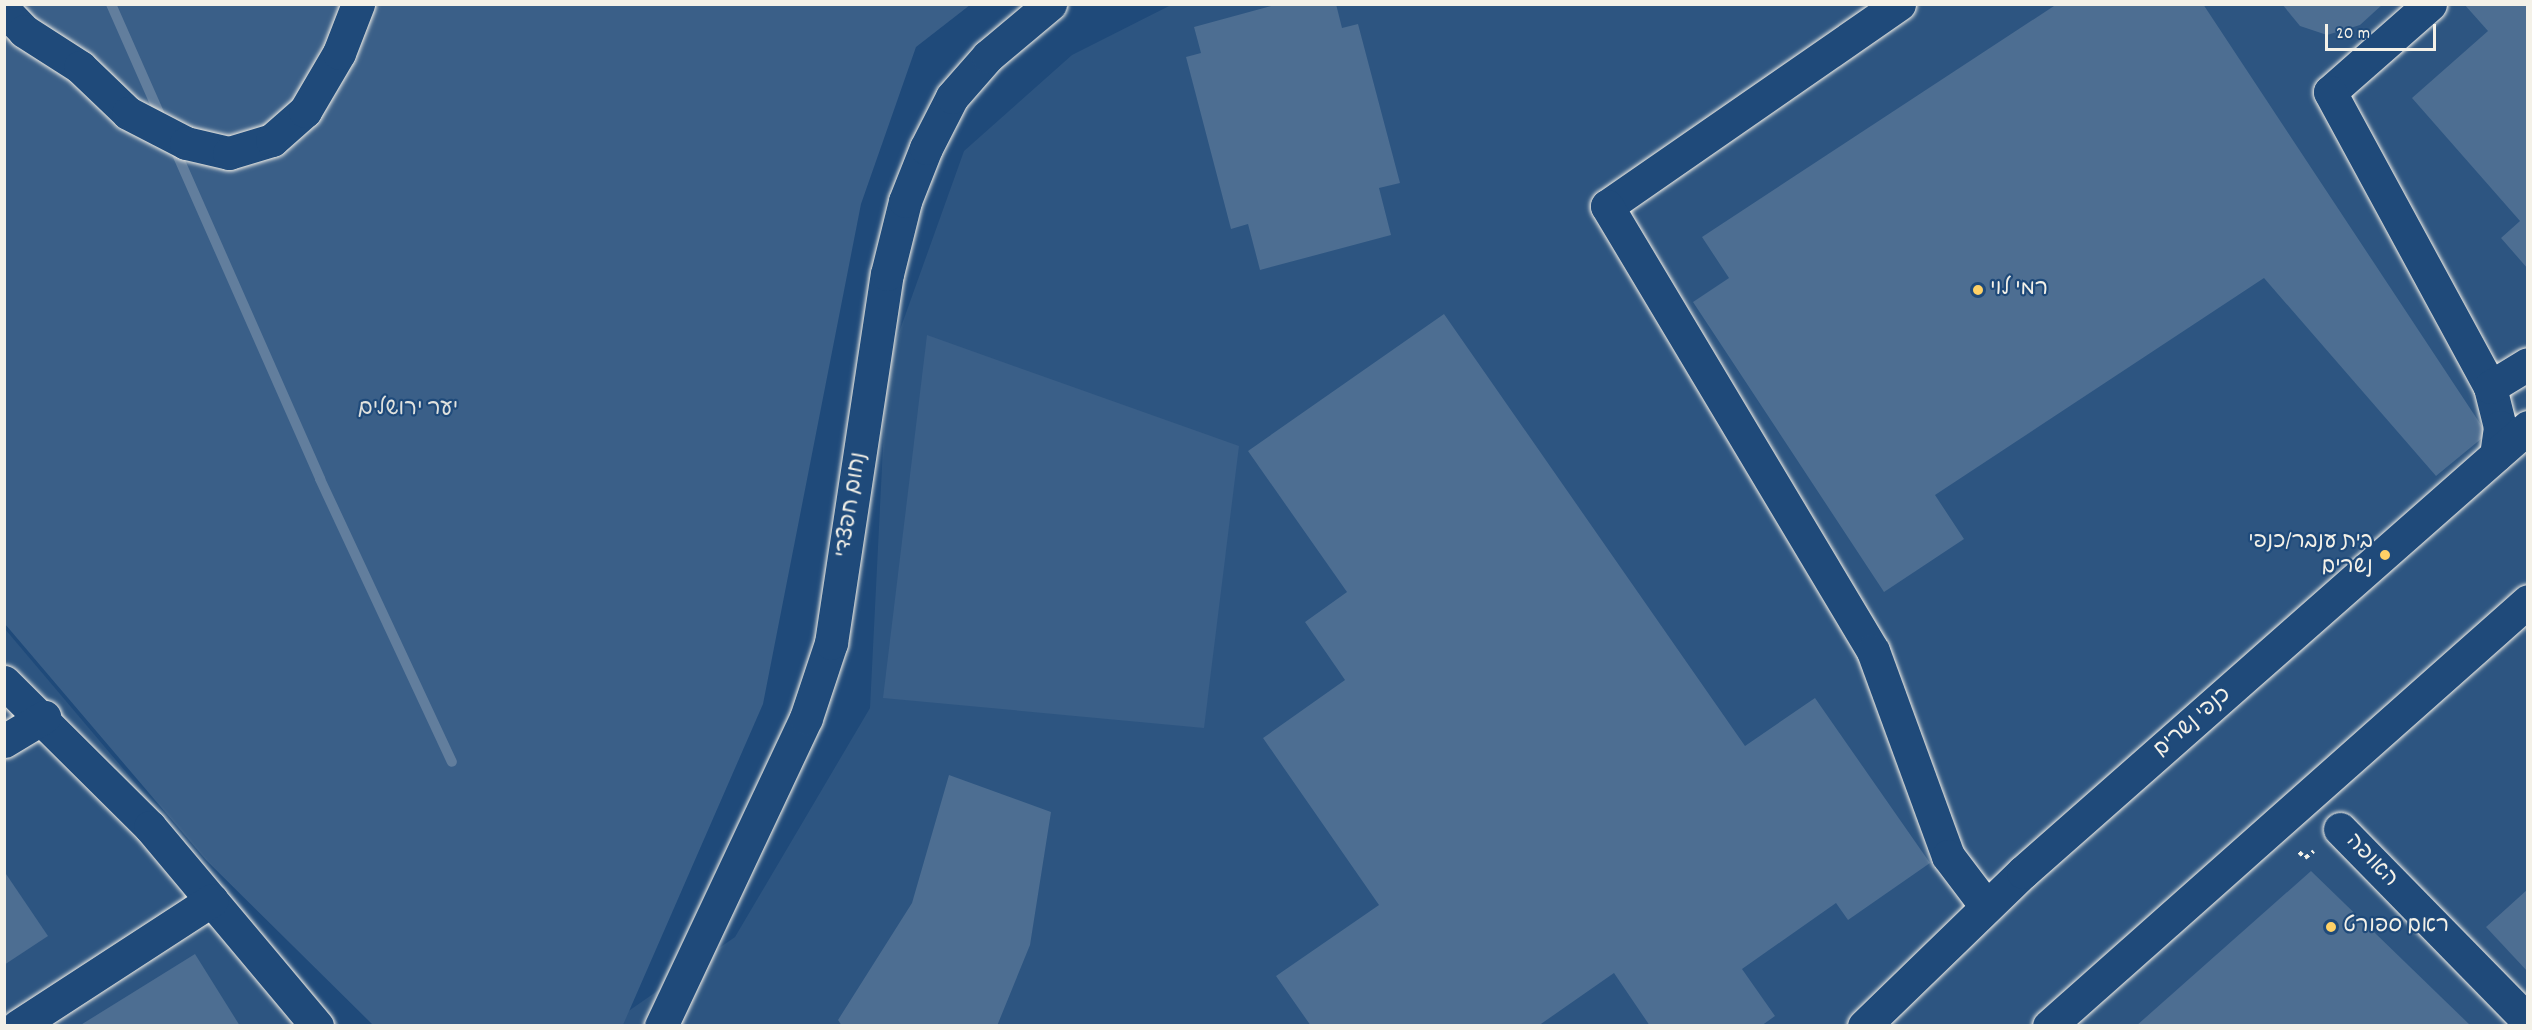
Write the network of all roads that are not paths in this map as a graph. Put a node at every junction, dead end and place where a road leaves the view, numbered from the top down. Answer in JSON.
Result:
{"nodes":[{"id":1,"x":358,"y":4,"type":"edge"},
{"id":2,"x":1050,"y":4,"type":"edge"},
{"id":3,"x":1899,"y":4,"type":"edge"},
{"id":4,"x":2430,"y":4,"type":"edge"},
{"id":5,"x":4,"y":10,"type":"edge"},
{"id":6,"x":2528,"y":364,"type":"edge"},
{"id":7,"x":2490,"y":387,"type":"junction"},
{"id":8,"x":2528,"y":408,"type":"edge"},
{"id":9,"x":2528,"y":427,"type":"edge"},
{"id":10,"x":2496,"y":455,"type":"junction"},
{"id":11,"x":2528,"y":600,"type":"edge"},
{"id":12,"x":4,"y":682,"type":"edge"},
{"id":13,"x":44,"y":717,"type":"junction"},
{"id":14,"x":4,"y":741,"type":"edge"},
{"id":15,"x":2340,"y":829,"type":"dead end"},
{"id":16,"x":212,"y":900,"type":"junction"},
{"id":17,"x":1986,"y":906,"type":"junction"},
{"id":18,"x":2528,"y":1021,"type":"edge"},
{"id":19,"x":18,"y":1026,"type":"edge"},
{"id":20,"x":317,"y":1026,"type":"edge"},
{"id":21,"x":662,"y":1026,"type":"edge"},
{"id":22,"x":1864,"y":1026,"type":"edge"},
{"id":23,"x":2049,"y":1026,"type":"edge"}],
"edges":[{"from":1,"to":5,"type":"street"},
{"from":2,"to":21,"type":"street","name":"נחום חפצדי"},
{"from":3,"to":17,"type":"street"},
{"from":4,"to":7,"type":"street"},
{"from":6,"to":7,"type":"street"},
{"from":7,"to":8,"type":"street"},
{"from":7,"to":10,"type":"street"},
{"from":9,"to":10,"type":"street","name":"כנפי נשרים"},
{"from":10,"to":17,"type":"street","name":"כנפי נשרים"},
{"from":11,"to":23,"type":"street"},
{"from":12,"to":13,"type":"street"},
{"from":13,"to":14,"type":"street"},
{"from":13,"to":16,"type":"street"},
{"from":15,"to":18,"type":"street","name":"האופה"},
{"from":16,"to":19,"type":"street"},
{"from":16,"to":20,"type":"street"},
{"from":17,"to":22,"type":"street","name":"כנפי נשרים"}]}
